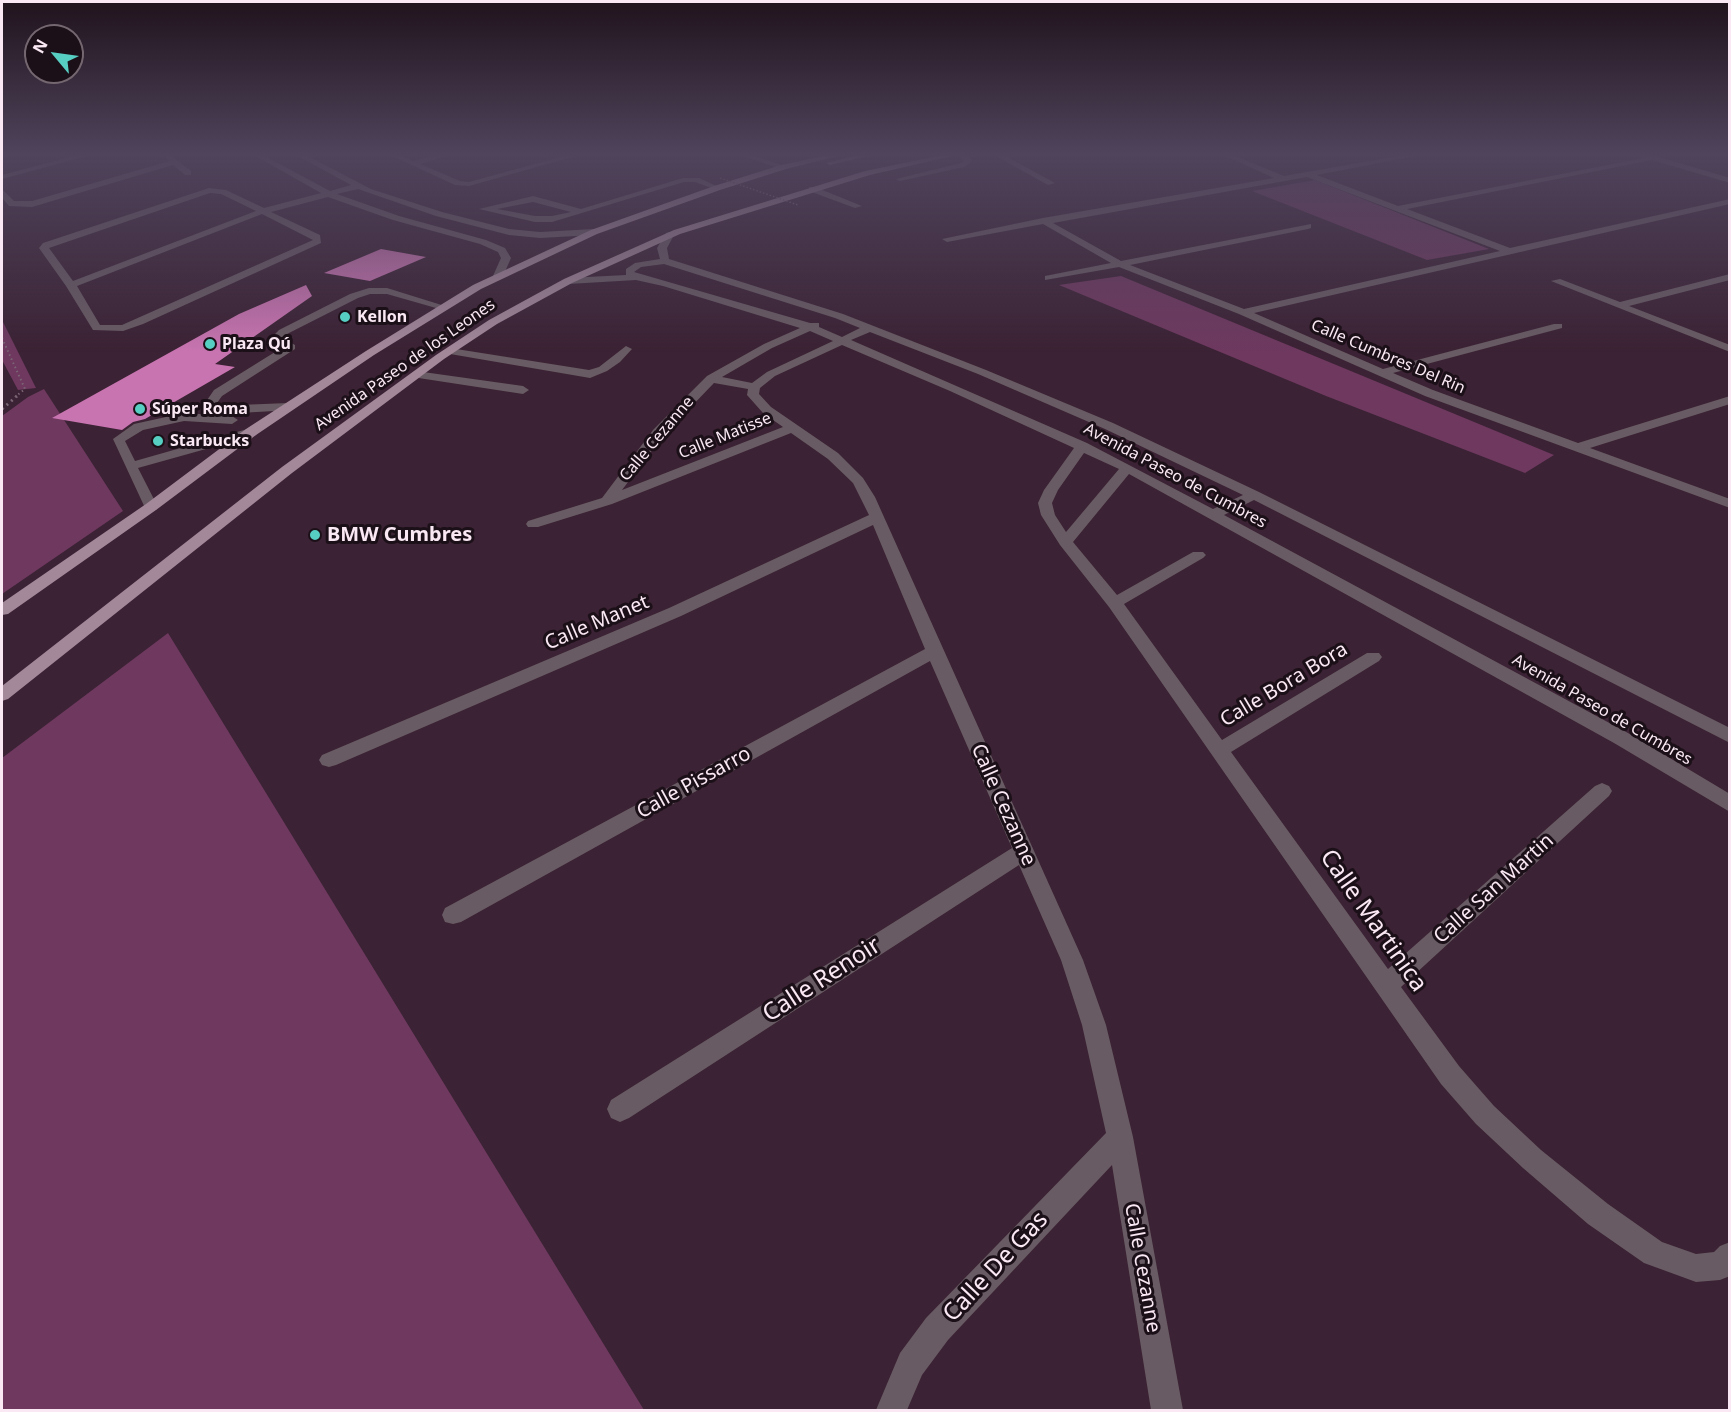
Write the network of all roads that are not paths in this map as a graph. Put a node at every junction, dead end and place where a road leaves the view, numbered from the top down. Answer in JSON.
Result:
{"nodes":[{"id":1,"x":120,"y":220,"type":"edge"},
{"id":2,"x":242,"y":220,"type":"edge"},
{"id":3,"x":280,"y":220,"type":"edge"},
{"id":4,"x":403,"y":220,"type":"edge"},
{"id":5,"x":463,"y":220,"type":"edge"},
{"id":6,"x":626,"y":220,"type":"edge"},
{"id":7,"x":710,"y":220,"type":"edge"},
{"id":8,"x":1049,"y":220,"type":"edge"},
{"id":9,"x":1430,"y":220,"type":"edge"},
{"id":10,"x":1644,"y":220,"type":"edge"},
{"id":11,"x":1043,"y":221,"type":"junction"},
{"id":12,"x":1308,"y":226,"type":"dead end"},
{"id":13,"x":594,"y":232,"type":"junction"},
{"id":14,"x":669,"y":235,"type":"junction"},
{"id":15,"x":947,"y":238,"type":"dead end"},
{"id":16,"x":1507,"y":250,"type":"junction"},
{"id":17,"x":666,"y":261,"type":"junction"},
{"id":18,"x":1120,"y":264,"type":"junction"},
{"id":19,"x":498,"y":276,"type":"junction"},
{"id":20,"x":636,"y":277,"type":"junction"},
{"id":21,"x":1730,"y":277,"type":"edge"},
{"id":22,"x":1049,"y":278,"type":"dead end"},
{"id":23,"x":568,"y":281,"type":"junction"},
{"id":24,"x":1556,"y":281,"type":"dead end"},
{"id":25,"x":71,"y":285,"type":"junction"},
{"id":26,"x":1621,"y":305,"type":"junction"},
{"id":27,"x":443,"y":307,"type":"junction"},
{"id":28,"x":1243,"y":312,"type":"junction"},
{"id":29,"x":839,"y":316,"type":"junction"},
{"id":30,"x":1558,"y":326,"type":"dead end"},
{"id":31,"x":810,"y":327,"type":"junction"},
{"id":32,"x":869,"y":328,"type":"junction"},
{"id":33,"x":841,"y":339,"type":"junction"},
{"id":34,"x":768,"y":346,"type":"junction"},
{"id":35,"x":626,"y":349,"type":"dead end"},
{"id":36,"x":1730,"y":349,"type":"edge"},
{"id":37,"x":450,"y":351,"type":"junction"},
{"id":38,"x":799,"y":359,"type":"junction"},
{"id":39,"x":1379,"y":373,"type":"junction"},
{"id":40,"x":416,"y":375,"type":"junction"},
{"id":41,"x":711,"y":379,"type":"junction"},
{"id":42,"x":754,"y":387,"type":"junction"},
{"id":43,"x":523,"y":390,"type":"dead end"},
{"id":44,"x":1730,"y":400,"type":"edge"},
{"id":45,"x":282,"y":411,"type":"junction"},
{"id":46,"x":794,"y":428,"type":"junction"},
{"id":47,"x":251,"y":432,"type":"junction"},
{"id":48,"x":1082,"y":446,"type":"junction"},
{"id":49,"x":1576,"y":448,"type":"junction"},
{"id":50,"x":131,"y":466,"type":"junction"},
{"id":51,"x":1127,"y":468,"type":"junction"},
{"id":52,"x":1254,"y":495,"type":"junction"},
{"id":53,"x":607,"y":501,"type":"junction"},
{"id":54,"x":1730,"y":504,"type":"edge"},
{"id":55,"x":151,"y":507,"type":"junction"},
{"id":56,"x":1212,"y":514,"type":"junction"},
{"id":57,"x":877,"y":517,"type":"junction"},
{"id":58,"x":532,"y":524,"type":"dead end"},
{"id":59,"x":1065,"y":542,"type":"junction"},
{"id":60,"x":1198,"y":555,"type":"dead end"},
{"id":61,"x":1115,"y":603,"type":"junction"},
{"id":62,"x":2,"y":610,"type":"edge"},
{"id":63,"x":934,"y":651,"type":"junction"},
{"id":64,"x":1373,"y":657,"type":"dead end"},
{"id":65,"x":2,"y":695,"type":"edge"},
{"id":66,"x":1730,"y":736,"type":"edge"},
{"id":67,"x":1219,"y":751,"type":"junction"},
{"id":68,"x":329,"y":760,"type":"dead end"},
{"id":69,"x":1602,"y":791,"type":"dead end"},
{"id":70,"x":1730,"y":804,"type":"edge"},
{"id":71,"x":1024,"y":851,"type":"junction"},
{"id":72,"x":453,"y":915,"type":"dead end"},
{"id":73,"x":1386,"y":986,"type":"junction"},
{"id":74,"x":620,"y":1109,"type":"dead end"},
{"id":75,"x":1120,"y":1137,"type":"junction"},
{"id":76,"x":1730,"y":1256,"type":"edge"},
{"id":77,"x":891,"y":1410,"type":"edge"},
{"id":78,"x":1167,"y":1410,"type":"edge"}],
"edges":[{"from":1,"to":25,"type":"street"},
{"from":2,"to":25,"type":"street"},
{"from":3,"to":25,"type":"street"},
{"from":4,"to":19,"type":"street"},
{"from":5,"to":13,"type":"street"},
{"from":6,"to":13,"type":"main road","name":"Avenida Paseo de los Leones"},
{"from":7,"to":14,"type":"main road","name":"Avenida Paseo de los Leones"},
{"from":8,"to":11,"type":"street"},
{"from":9,"to":16,"type":"street"},
{"from":10,"to":16,"type":"street"},
{"from":11,"to":15,"type":"street"},
{"from":11,"to":18,"type":"street","name":"Calle Cumbres Del Rin"},
{"from":12,"to":18,"type":"street"},
{"from":13,"to":19,"type":"main road","name":"Avenida Paseo de los Leones"},
{"from":14,"to":17,"type":"street"},
{"from":14,"to":23,"type":"main road","name":"Avenida Paseo de los Leones"},
{"from":16,"to":28,"type":"street"},
{"from":17,"to":20,"type":"street"},
{"from":17,"to":29,"type":"street","name":"Avenida Paseo de Cumbres"},
{"from":18,"to":22,"type":"street"},
{"from":18,"to":28,"type":"street","name":"Calle Cumbres Del Rin"},
{"from":19,"to":27,"type":"main road","name":"Avenida Paseo de los Leones"},
{"from":20,"to":23,"type":"street","name":"Avenida Paseo de Cumbres"},
{"from":20,"to":31,"type":"street","name":"Avenida Paseo de Cumbres"},
{"from":21,"to":26,"type":"street"},
{"from":23,"to":37,"type":"main road","name":"Avenida Paseo de los Leones"},
{"from":24,"to":26,"type":"street"},
{"from":26,"to":36,"type":"street"},
{"from":27,"to":45,"type":"main road","name":"Avenida Paseo de los Leones"},
{"from":27,"to":45,"type":"street"},
{"from":28,"to":39,"type":"street","name":"Calle Cumbres Del Rin"},
{"from":29,"to":31,"type":"street","name":"Calle Cezanne"},
{"from":29,"to":32,"type":"street","name":"Avenida Paseo de Cumbres"},
{"from":30,"to":39,"type":"street"},
{"from":31,"to":33,"type":"street","name":"Avenida Paseo de Cumbres"},
{"from":31,"to":34,"type":"street","name":"Calle Cezanne"},
{"from":32,"to":33,"type":"street"},
{"from":32,"to":52,"type":"street","name":"Avenida Paseo de Cumbres"},
{"from":33,"to":38,"type":"street"},
{"from":33,"to":48,"type":"street","name":"Avenida Paseo de Cumbres"},
{"from":34,"to":38,"type":"street"},
{"from":34,"to":41,"type":"street","name":"Calle Cezanne"},
{"from":35,"to":37,"type":"street"},
{"from":37,"to":40,"type":"main road","name":"Avenida Paseo de los Leones"},
{"from":38,"to":42,"type":"street"},
{"from":39,"to":49,"type":"street","name":"Calle Cumbres Del Rin"},
{"from":40,"to":43,"type":"street"},
{"from":40,"to":65,"type":"main road","name":"Avenida Paseo de los Leones"},
{"from":41,"to":42,"type":"street"},
{"from":41,"to":53,"type":"street","name":"Calle Cezanne"},
{"from":42,"to":46,"type":"street","name":"Calle Cezanne"},
{"from":44,"to":49,"type":"street"},
{"from":45,"to":47,"type":"main road","name":"Avenida Paseo de los Leones"},
{"from":45,"to":50,"type":"street"},
{"from":46,"to":53,"type":"street","name":"Calle Matisse"},
{"from":46,"to":57,"type":"street","name":"Calle Cezanne"},
{"from":47,"to":50,"type":"street"},
{"from":47,"to":55,"type":"main road","name":"Avenida Paseo de los Leones"},
{"from":48,"to":51,"type":"street","name":"Avenida Paseo de Cumbres"},
{"from":48,"to":59,"type":"street","name":"Calle Martinica"},
{"from":49,"to":54,"type":"street","name":"Calle Cumbres Del Rin"},
{"from":50,"to":55,"type":"street"},
{"from":51,"to":56,"type":"street","name":"Avenida Paseo de Cumbres"},
{"from":51,"to":59,"type":"street"},
{"from":52,"to":56,"type":"street"},
{"from":52,"to":66,"type":"street","name":"Avenida Paseo de Cumbres"},
{"from":53,"to":58,"type":"street","name":"Calle Matisse"},
{"from":55,"to":62,"type":"main road","name":"Avenida Paseo de los Leones"},
{"from":56,"to":70,"type":"street","name":"Avenida Paseo de Cumbres"},
{"from":57,"to":63,"type":"street","name":"Calle Cezanne"},
{"from":57,"to":68,"type":"street","name":"Calle Manet"},
{"from":59,"to":61,"type":"street","name":"Calle Martinica"},
{"from":60,"to":61,"type":"street"},
{"from":61,"to":67,"type":"street","name":"Calle Martinica"},
{"from":63,"to":71,"type":"street","name":"Calle Cezanne"},
{"from":63,"to":72,"type":"street","name":"Calle Pissarro"},
{"from":64,"to":67,"type":"street","name":"Calle Bora Bora"},
{"from":67,"to":73,"type":"street","name":"Calle Martinica"},
{"from":69,"to":73,"type":"street","name":"Calle San Martin"},
{"from":71,"to":74,"type":"street","name":"Calle Renoir"},
{"from":71,"to":75,"type":"street","name":"Calle Cezanne"},
{"from":73,"to":76,"type":"street","name":"Calle Martinica"},
{"from":75,"to":77,"type":"street","name":"Calle De Gas"},
{"from":75,"to":78,"type":"street","name":"Calle Cezanne"}]}
